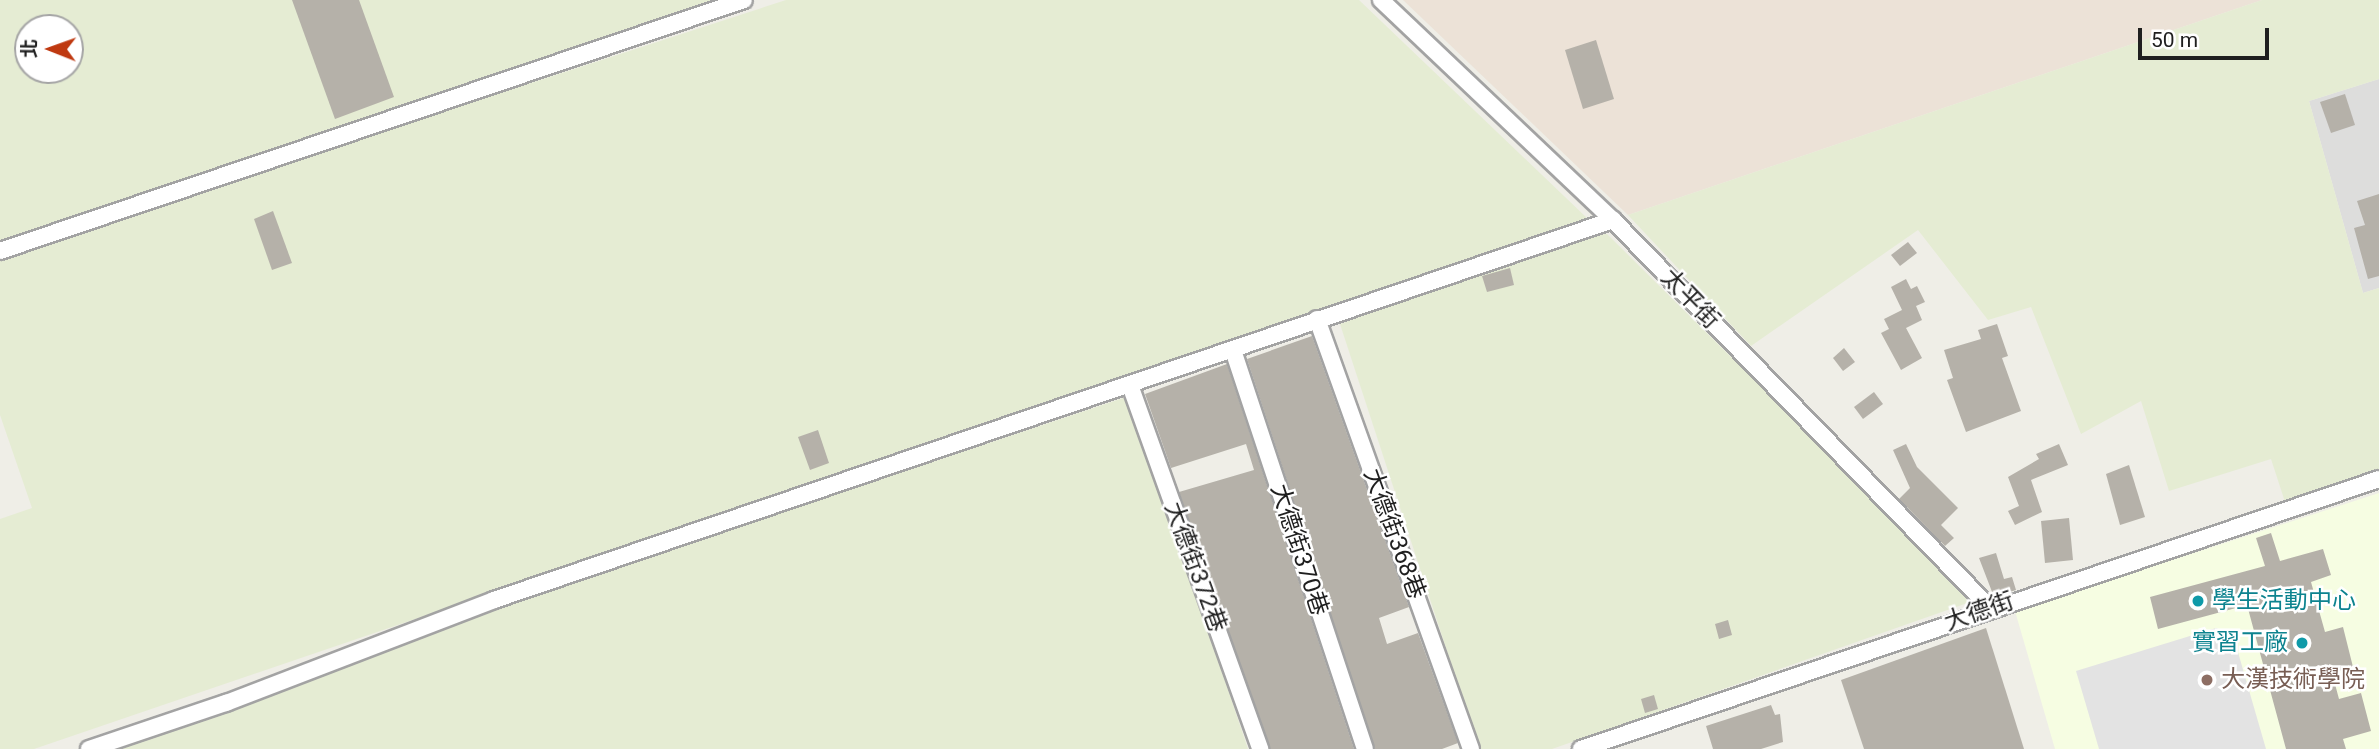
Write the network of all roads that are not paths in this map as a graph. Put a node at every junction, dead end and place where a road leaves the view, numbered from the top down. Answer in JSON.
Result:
{"nodes":[{"id":1,"x":744,"y":0,"type":"edge"},
{"id":2,"x":1381,"y":0,"type":"edge"},
{"id":3,"x":1613,"y":220,"type":"junction"},
{"id":4,"x":0,"y":251,"type":"edge"},
{"id":5,"x":1317,"y":319,"type":"junction"},
{"id":6,"x":1233,"y":350,"type":"junction"},
{"id":7,"x":1130,"y":385,"type":"junction"},
{"id":8,"x":2379,"y":479,"type":"edge"},
{"id":9,"x":1990,"y":608,"type":"junction"},
{"id":10,"x":89,"y":749,"type":"edge"},
{"id":11,"x":1260,"y":749,"type":"edge"},
{"id":12,"x":1365,"y":749,"type":"edge"},
{"id":13,"x":1471,"y":749,"type":"edge"},
{"id":14,"x":1581,"y":749,"type":"edge"}],
"edges":[{"from":1,"to":4,"type":"street"},
{"from":2,"to":3,"type":"street","name":"太平街"},
{"from":3,"to":5,"type":"street"},
{"from":3,"to":9,"type":"street","name":"太平街"},
{"from":5,"to":6,"type":"street"},
{"from":5,"to":13,"type":"street","name":"大德街368巷"},
{"from":6,"to":7,"type":"street"},
{"from":6,"to":12,"type":"street","name":"大德街370巷"},
{"from":7,"to":10,"type":"street"},
{"from":7,"to":11,"type":"street","name":"大德街372巷"},
{"from":8,"to":9,"type":"street","name":"大德街"},
{"from":9,"to":14,"type":"street","name":"大德街"}]}
